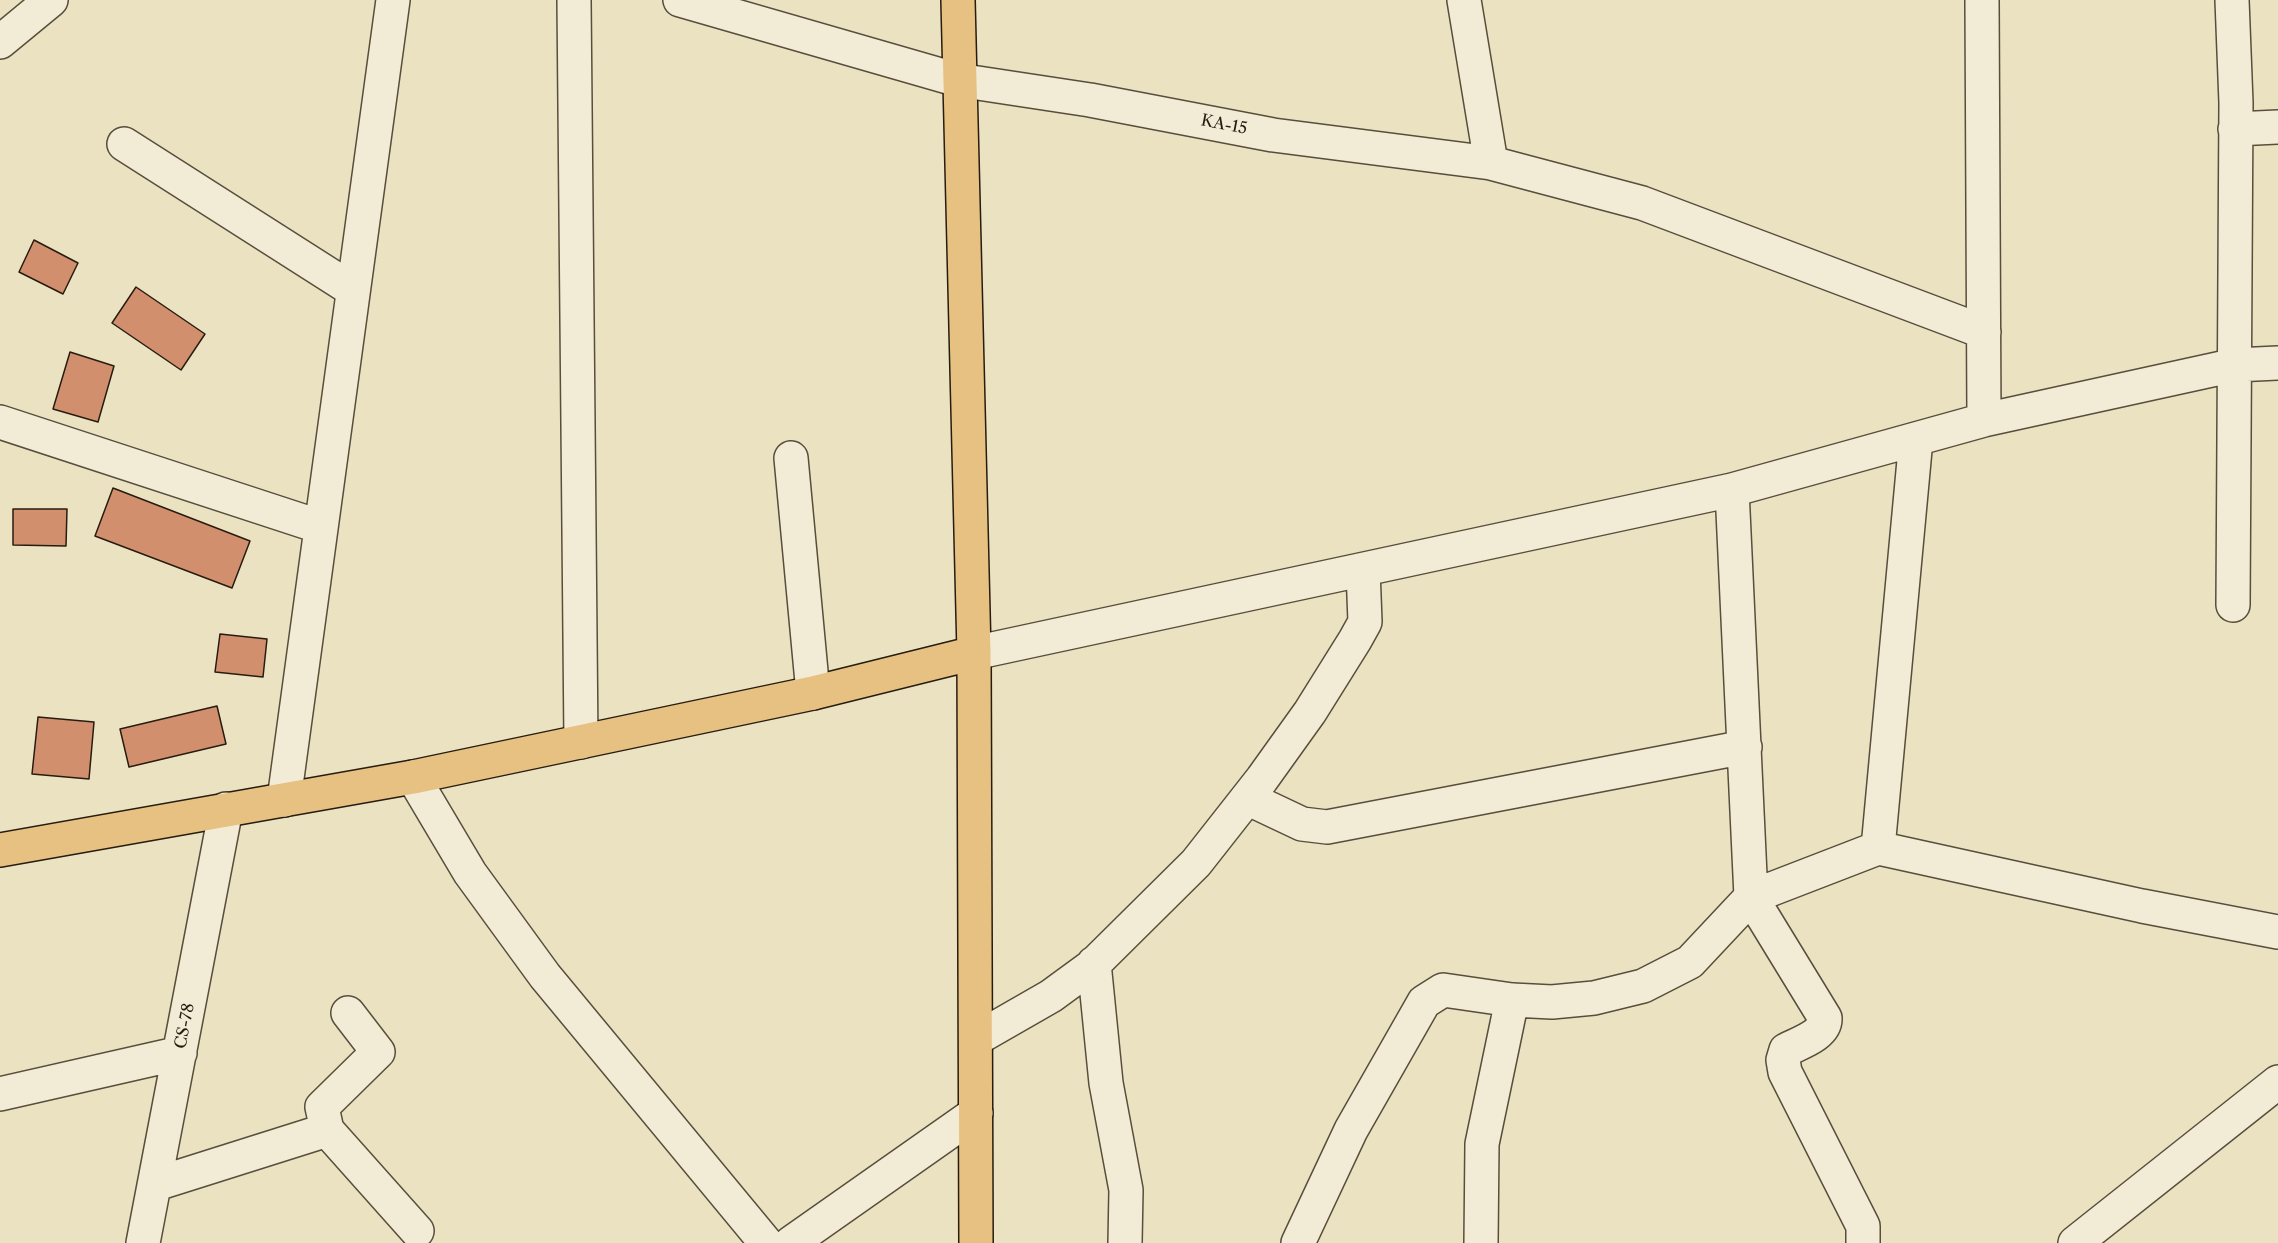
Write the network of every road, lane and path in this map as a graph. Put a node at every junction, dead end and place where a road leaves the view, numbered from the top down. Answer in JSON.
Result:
{"nodes":[{"id":1,"x":51,"y":0,"type":"edge"},
{"id":2,"x":393,"y":0,"type":"edge"},
{"id":3,"x":574,"y":0,"type":"edge"},
{"id":4,"x":680,"y":0,"type":"edge"},
{"id":5,"x":958,"y":0,"type":"edge"},
{"id":6,"x":1464,"y":0,"type":"edge"},
{"id":7,"x":1982,"y":0,"type":"edge"},
{"id":8,"x":2232,"y":0,"type":"edge"},
{"id":9,"x":0,"y":42,"type":"edge"},
{"id":10,"x":958,"y":80,"type":"junction"},
{"id":11,"x":2278,"y":127,"type":"edge"},
{"id":12,"x":2235,"y":129,"type":"junction"},
{"id":13,"x":124,"y":144,"type":"dead end"},
{"id":14,"x":1491,"y":163,"type":"junction"},
{"id":15,"x":353,"y":290,"type":"junction"},
{"id":16,"x":1984,"y":332,"type":"junction"},
{"id":17,"x":2278,"y":363,"type":"edge"},
{"id":18,"x":2235,"y":366,"type":"junction"},
{"id":19,"x":1984,"y":420,"type":"junction"},
{"id":20,"x":0,"y":422,"type":"edge"},
{"id":21,"x":1916,"y":439,"type":"junction"},
{"id":22,"x":791,"y":458,"type":"dead end"},
{"id":23,"x":1732,"y":490,"type":"junction"},
{"id":24,"x":321,"y":527,"type":"junction"},
{"id":25,"x":1363,"y":570,"type":"junction"},
{"id":26,"x":2233,"y":605,"type":"dead end"},
{"id":27,"x":974,"y":653,"type":"junction"},
{"id":28,"x":813,"y":693,"type":"junction"},
{"id":29,"x":581,"y":742,"type":"junction"},
{"id":30,"x":1745,"y":747,"type":"junction"},
{"id":31,"x":413,"y":777,"type":"junction"},
{"id":32,"x":1247,"y":798,"type":"junction"},
{"id":33,"x":284,"y":801,"type":"junction"},
{"id":34,"x":226,"y":809,"type":"junction"},
{"id":35,"x":1878,"y":848,"type":"junction"},
{"id":36,"x":0,"y":850,"type":"edge"},
{"id":37,"x":1751,"y":897,"type":"junction"},
{"id":38,"x":2278,"y":932,"type":"edge"},
{"id":39,"x":1094,"y":963,"type":"junction"},
{"id":40,"x":1512,"y":1000,"type":"junction"},
{"id":41,"x":348,"y":1013,"type":"dead end"},
{"id":42,"x":976,"y":1040,"type":"junction"},
{"id":43,"x":180,"y":1053,"type":"junction"},
{"id":44,"x":2278,"y":1082,"type":"edge"},
{"id":45,"x":0,"y":1094,"type":"edge"},
{"id":46,"x":976,"y":1113,"type":"junction"},
{"id":47,"x":327,"y":1131,"type":"junction"},
{"id":48,"x":156,"y":1184,"type":"junction"},
{"id":49,"x":417,"y":1231,"type":"dead end"},
{"id":50,"x":143,"y":1243,"type":"edge"},
{"id":51,"x":766,"y":1243,"type":"edge"},
{"id":52,"x":791,"y":1243,"type":"edge"},
{"id":53,"x":976,"y":1243,"type":"edge"},
{"id":54,"x":1125,"y":1243,"type":"edge"},
{"id":55,"x":1298,"y":1243,"type":"edge"},
{"id":56,"x":1481,"y":1243,"type":"edge"},
{"id":57,"x":1863,"y":1243,"type":"edge"},
{"id":58,"x":2075,"y":1243,"type":"edge"}],
"edges":[{"from":1,"to":9,"type":"street"},
{"from":2,"to":15,"type":"street"},
{"from":3,"to":29,"type":"street"},
{"from":4,"to":10,"type":"street","name":"KA-15"},
{"from":5,"to":10,"type":"main road"},
{"from":6,"to":14,"type":"street"},
{"from":7,"to":16,"type":"street"},
{"from":8,"to":12,"type":"street"},
{"from":10,"to":14,"type":"street","name":"KA-15"},
{"from":10,"to":27,"type":"main road"},
{"from":11,"to":12,"type":"street"},
{"from":12,"to":18,"type":"street"},
{"from":13,"to":15,"type":"street"},
{"from":14,"to":16,"type":"street","name":"KA-15"},
{"from":15,"to":24,"type":"street"},
{"from":16,"to":19,"type":"street"},
{"from":17,"to":18,"type":"street"},
{"from":18,"to":19,"type":"street"},
{"from":18,"to":26,"type":"street"},
{"from":19,"to":21,"type":"street"},
{"from":20,"to":24,"type":"street"},
{"from":21,"to":23,"type":"street"},
{"from":21,"to":35,"type":"street"},
{"from":22,"to":28,"type":"street"},
{"from":23,"to":25,"type":"street"},
{"from":23,"to":30,"type":"street"},
{"from":24,"to":33,"type":"street"},
{"from":25,"to":27,"type":"street"},
{"from":25,"to":32,"type":"street"},
{"from":27,"to":28,"type":"main road"},
{"from":27,"to":42,"type":"main road"},
{"from":28,"to":29,"type":"main road"},
{"from":29,"to":31,"type":"main road"},
{"from":30,"to":32,"type":"street"},
{"from":30,"to":37,"type":"street"},
{"from":31,"to":33,"type":"main road"},
{"from":31,"to":51,"type":"street"},
{"from":32,"to":39,"type":"street"},
{"from":33,"to":34,"type":"main road"},
{"from":34,"to":36,"type":"main road"},
{"from":34,"to":43,"type":"street","name":"CS-78"},
{"from":35,"to":37,"type":"street"},
{"from":35,"to":38,"type":"street"},
{"from":37,"to":40,"type":"street"},
{"from":37,"to":57,"type":"street"},
{"from":39,"to":42,"type":"street"},
{"from":39,"to":54,"type":"street"},
{"from":40,"to":55,"type":"street"},
{"from":40,"to":56,"type":"street"},
{"from":41,"to":47,"type":"street"},
{"from":42,"to":46,"type":"main road"},
{"from":43,"to":45,"type":"street"},
{"from":43,"to":48,"type":"street","name":"CS-78"},
{"from":44,"to":58,"type":"street"},
{"from":46,"to":52,"type":"street"},
{"from":46,"to":53,"type":"main road"},
{"from":47,"to":48,"type":"street"},
{"from":47,"to":49,"type":"street"},
{"from":48,"to":50,"type":"street","name":"CS-78"}]}
